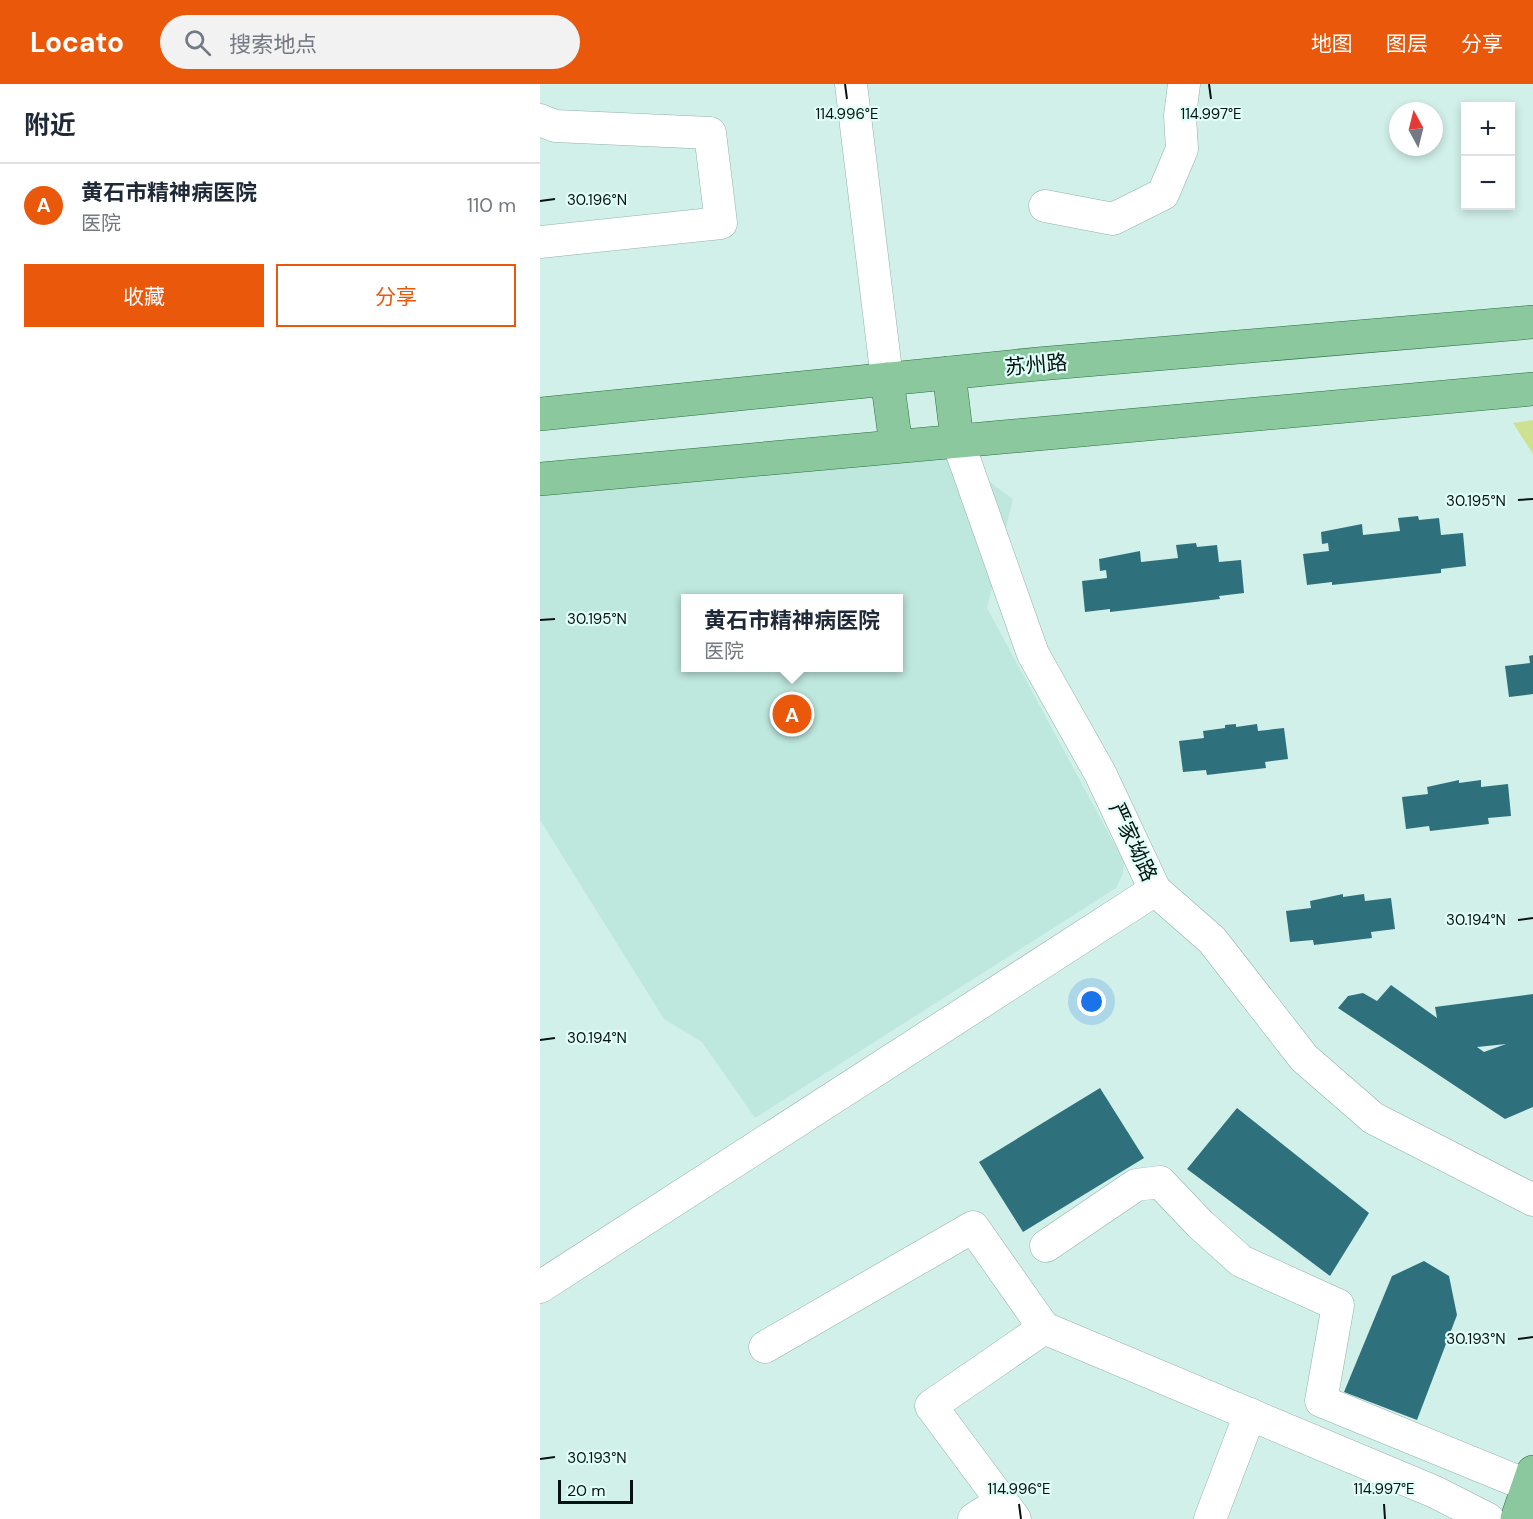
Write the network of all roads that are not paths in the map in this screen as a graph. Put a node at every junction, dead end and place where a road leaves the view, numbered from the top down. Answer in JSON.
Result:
{"nodes":[{"id":1,"x":851,"y":84,"type":"edge"},
{"id":2,"x":1184,"y":84,"type":"edge"},
{"id":3,"x":540,"y":120,"type":"edge"},
{"id":4,"x":1045,"y":206,"type":"dead end"},
{"id":5,"x":540,"y":242,"type":"edge"},
{"id":6,"x":1533,"y":322,"type":"edge"},
{"id":7,"x":949,"y":373,"type":"junction"},
{"id":8,"x":887,"y":379,"type":"junction"},
{"id":9,"x":1533,"y":389,"type":"edge"},
{"id":10,"x":540,"y":414,"type":"edge"},
{"id":11,"x":957,"y":439,"type":"junction"},
{"id":12,"x":896,"y":445,"type":"junction"},
{"id":13,"x":540,"y":479,"type":"edge"},
{"id":14,"x":1155,"y":890,"type":"junction"},
{"id":15,"x":1533,"y":1200,"type":"edge"},
{"id":16,"x":1046,"y":1246,"type":"dead end"},
{"id":17,"x":540,"y":1287,"type":"edge"},
{"id":18,"x":1044,"y":1328,"type":"junction"},
{"id":19,"x":765,"y":1347,"type":"dead end"},
{"id":20,"x":1250,"y":1414,"type":"junction"},
{"id":21,"x":1531,"y":1479,"type":"edge"},
{"id":22,"x":1008,"y":1510,"type":"edge"},
{"id":23,"x":974,"y":1519,"type":"edge"},
{"id":24,"x":1210,"y":1519,"type":"edge"},
{"id":25,"x":1488,"y":1519,"type":"edge"},
{"id":26,"x":1517,"y":1519,"type":"edge"}],
"edges":[{"from":1,"to":8,"type":"street"},
{"from":2,"to":4,"type":"street"},
{"from":3,"to":5,"type":"street"},
{"from":6,"to":7,"type":"main road","name":"苏州路"},
{"from":7,"to":8,"type":"main road","name":"苏州路"},
{"from":7,"to":11,"type":"main road"},
{"from":8,"to":10,"type":"main road","name":"苏州路"},
{"from":8,"to":12,"type":"main road"},
{"from":9,"to":11,"type":"main road"},
{"from":11,"to":12,"type":"main road"},
{"from":11,"to":14,"type":"street","name":"严家坳路"},
{"from":12,"to":13,"type":"main road"},
{"from":14,"to":15,"type":"street","name":"严家坳路"},
{"from":14,"to":17,"type":"street"},
{"from":16,"to":21,"type":"street"},
{"from":18,"to":19,"type":"street"},
{"from":18,"to":20,"type":"street"},
{"from":18,"to":22,"type":"street"},
{"from":20,"to":24,"type":"street"},
{"from":20,"to":25,"type":"street"},
{"from":21,"to":26,"type":"main road"},
{"from":22,"to":23,"type":"street"}]}
